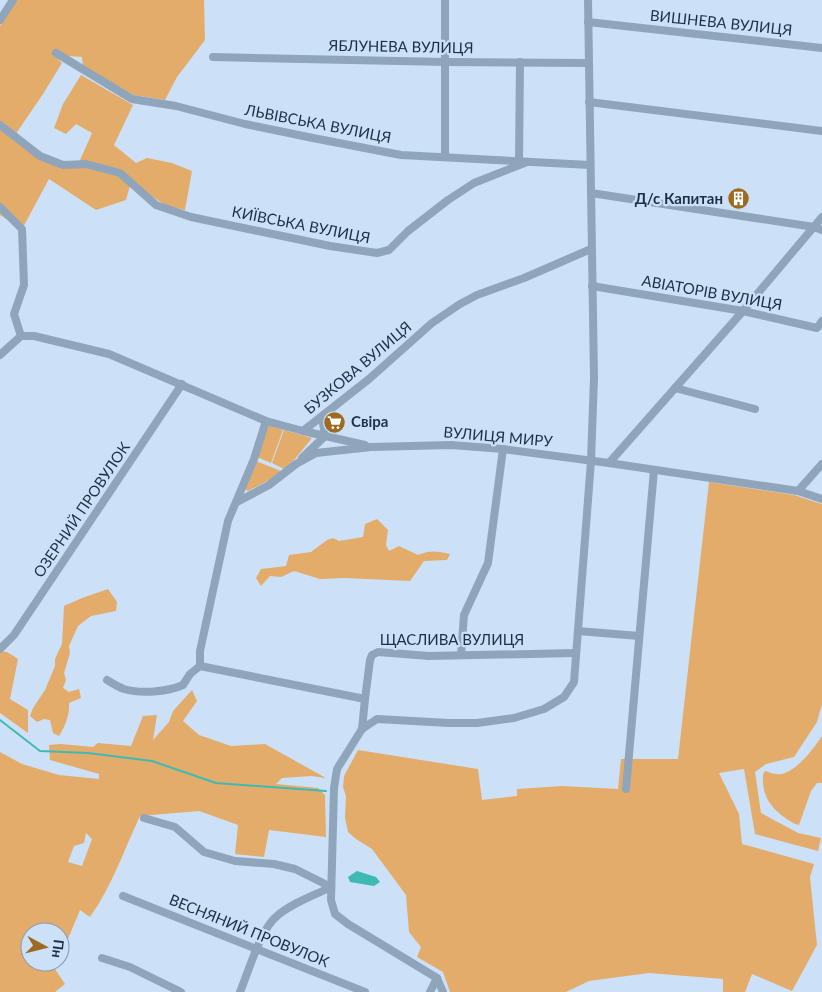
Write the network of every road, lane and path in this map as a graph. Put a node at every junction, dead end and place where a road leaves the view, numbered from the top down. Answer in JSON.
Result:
{"nodes":[{"id":1,"x":13,"y":0,"type":"edge"},
{"id":2,"x":445,"y":0,"type":"edge"},
{"id":3,"x":588,"y":0,"type":"edge"},
{"id":4,"x":0,"y":20,"type":"edge"},
{"id":5,"x":588,"y":22,"type":"junction"},
{"id":6,"x":822,"y":48,"type":"edge"},
{"id":7,"x":56,"y":53,"type":"dead end"},
{"id":8,"x":213,"y":57,"type":"dead end"},
{"id":9,"x":446,"y":62,"type":"junction"},
{"id":10,"x":520,"y":62,"type":"junction"},
{"id":11,"x":588,"y":63,"type":"junction"},
{"id":12,"x":589,"y":102,"type":"junction"},
{"id":13,"x":0,"y":126,"type":"edge"},
{"id":14,"x":822,"y":131,"type":"edge"},
{"id":15,"x":445,"y":156,"type":"junction"},
{"id":16,"x":523,"y":162,"type":"junction"},
{"id":17,"x":590,"y":165,"type":"junction"},
{"id":18,"x":591,"y":193,"type":"junction"},
{"id":19,"x":0,"y":207,"type":"edge"},
{"id":20,"x":822,"y":217,"type":"edge"},
{"id":21,"x":814,"y":227,"type":"junction"},
{"id":22,"x":822,"y":230,"type":"edge"},
{"id":23,"x":591,"y":249,"type":"junction"},
{"id":24,"x":592,"y":286,"type":"junction"},
{"id":25,"x":743,"y":311,"type":"junction"},
{"id":26,"x":822,"y":321,"type":"edge"},
{"id":27,"x":21,"y":336,"type":"junction"},
{"id":28,"x":0,"y":355,"type":"edge"},
{"id":29,"x":182,"y":384,"type":"junction"},
{"id":30,"x":675,"y":388,"type":"junction"},
{"id":31,"x":755,"y":410,"type":"dead end"},
{"id":32,"x":322,"y":417,"type":"junction"},
{"id":33,"x":266,"y":421,"type":"junction"},
{"id":34,"x":303,"y":431,"type":"junction"},
{"id":35,"x":325,"y":436,"type":"junction"},
{"id":36,"x":371,"y":447,"type":"junction"},
{"id":37,"x":502,"y":449,"type":"junction"},
{"id":38,"x":591,"y":461,"type":"junction"},
{"id":39,"x":609,"y":463,"type":"junction"},
{"id":40,"x":296,"y":464,"type":"junction"},
{"id":41,"x":822,"y":464,"type":"edge"},
{"id":42,"x":654,"y":470,"type":"junction"},
{"id":43,"x":798,"y":490,"type":"junction"},
{"id":44,"x":822,"y":499,"type":"edge"},
{"id":45,"x":237,"y":502,"type":"junction"},
{"id":46,"x":578,"y":631,"type":"junction"},
{"id":47,"x":639,"y":636,"type":"junction"},
{"id":48,"x":0,"y":649,"type":"edge"},
{"id":49,"x":576,"y":653,"type":"junction"},
{"id":50,"x":461,"y":655,"type":"junction"},
{"id":51,"x":200,"y":666,"type":"junction"},
{"id":52,"x":107,"y":680,"type":"dead end"},
{"id":53,"x":365,"y":699,"type":"junction"},
{"id":54,"x":362,"y":729,"type":"junction"},
{"id":55,"x":626,"y":789,"type":"dead end"},
{"id":56,"x":144,"y":818,"type":"dead end"},
{"id":57,"x":331,"y":886,"type":"junction"},
{"id":58,"x":123,"y":896,"type":"dead end"},
{"id":59,"x":258,"y":949,"type":"junction"},
{"id":60,"x":102,"y":958,"type":"dead end"},
{"id":61,"x":437,"y":978,"type":"junction"},
{"id":62,"x":181,"y":992,"type":"edge"},
{"id":63,"x":240,"y":992,"type":"edge"},
{"id":64,"x":365,"y":992,"type":"edge"},
{"id":65,"x":430,"y":992,"type":"edge"},
{"id":66,"x":443,"y":992,"type":"edge"}],
"edges":[{"from":1,"to":4,"type":"street"},
{"from":2,"to":9,"type":"street"},
{"from":3,"to":5,"type":"street"},
{"from":5,"to":6,"type":"street","name":"ВИШНЕВА ВУЛИЦЯ"},
{"from":5,"to":11,"type":"street"},
{"from":7,"to":15,"type":"street","name":"ЛЬВІВСЬКА ВУЛИЦЯ"},
{"from":8,"to":9,"type":"street","name":"ЯБЛУНЕВА ВУЛИЦЯ"},
{"from":9,"to":10,"type":"street","name":"ЯБЛУНЕВА ВУЛИЦЯ"},
{"from":9,"to":15,"type":"street"},
{"from":10,"to":11,"type":"street","name":"ЯБЛУНЕВА ВУЛИЦЯ"},
{"from":10,"to":16,"type":"street"},
{"from":11,"to":12,"type":"street"},
{"from":12,"to":14,"type":"street"},
{"from":12,"to":17,"type":"street"},
{"from":13,"to":16,"type":"street","name":"КИЇВСЬКА ВУЛИЦЯ"},
{"from":15,"to":16,"type":"street","name":"ЛЬВІВСЬКА ВУЛИЦЯ"},
{"from":16,"to":17,"type":"street","name":"ЛЬВІВСЬКА ВУЛИЦЯ"},
{"from":17,"to":18,"type":"street"},
{"from":18,"to":21,"type":"street"},
{"from":18,"to":23,"type":"street"},
{"from":19,"to":27,"type":"street"},
{"from":20,"to":21,"type":"street"},
{"from":21,"to":22,"type":"street"},
{"from":21,"to":25,"type":"street"},
{"from":23,"to":24,"type":"street"},
{"from":23,"to":32,"type":"street","name":"БУЗКОВА ВУЛИЦЯ"},
{"from":24,"to":25,"type":"street","name":"АВІАТОРІВ ВУЛИЦЯ"},
{"from":24,"to":38,"type":"street"},
{"from":25,"to":26,"type":"street","name":"АВІАТОРІВ ВУЛИЦЯ"},
{"from":25,"to":30,"type":"street"},
{"from":27,"to":28,"type":"street"},
{"from":27,"to":29,"type":"street","name":"БУЗКОВА ВУЛИЦЯ"},
{"from":29,"to":33,"type":"street","name":"БУЗКОВА ВУЛИЦЯ"},
{"from":29,"to":48,"type":"street","name":"ОЗЕРНИЙ ПРОВУЛОК"},
{"from":30,"to":31,"type":"street"},
{"from":30,"to":39,"type":"street"},
{"from":32,"to":34,"type":"street","name":"БУЗКОВА ВУЛИЦЯ"},
{"from":32,"to":35,"type":"street"},
{"from":33,"to":34,"type":"street","name":"БУЗКОВА ВУЛИЦЯ"},
{"from":33,"to":45,"type":"street"},
{"from":34,"to":35,"type":"street"},
{"from":35,"to":36,"type":"street"},
{"from":35,"to":40,"type":"street"},
{"from":36,"to":37,"type":"street","name":"ВУЛИЦЯ МИРУ"},
{"from":36,"to":40,"type":"street","name":"ВУЛИЦЯ МИРУ"},
{"from":37,"to":38,"type":"street","name":"ВУЛИЦЯ МИРУ"},
{"from":37,"to":50,"type":"street"},
{"from":38,"to":39,"type":"street","name":"ВУЛИЦЯ МИРУ"},
{"from":38,"to":46,"type":"street"},
{"from":39,"to":42,"type":"street","name":"ВУЛИЦЯ МИРУ"},
{"from":40,"to":45,"type":"street","name":"ВУЛИЦЯ МИРУ"},
{"from":41,"to":43,"type":"street"},
{"from":42,"to":43,"type":"street","name":"ВУЛИЦЯ МИРУ"},
{"from":42,"to":47,"type":"street"},
{"from":43,"to":44,"type":"street","name":"ВУЛИЦЯ МИРУ"},
{"from":45,"to":51,"type":"street"},
{"from":46,"to":47,"type":"street"},
{"from":46,"to":49,"type":"street"},
{"from":47,"to":55,"type":"street"},
{"from":49,"to":50,"type":"street","name":"ЩАСЛИВА ВУЛИЦЯ"},
{"from":49,"to":54,"type":"street"},
{"from":50,"to":53,"type":"street","name":"ЩАСЛИВА ВУЛИЦЯ"},
{"from":51,"to":52,"type":"street"},
{"from":51,"to":53,"type":"street"},
{"from":53,"to":54,"type":"street","name":"ЩАСЛИВА ВУЛИЦЯ"},
{"from":54,"to":57,"type":"street","name":"ЩАСЛИВА ВУЛИЦЯ"},
{"from":56,"to":57,"type":"street"},
{"from":57,"to":59,"type":"street"},
{"from":57,"to":61,"type":"street","name":"ЩАСЛИВА ВУЛИЦЯ"},
{"from":58,"to":59,"type":"street","name":"ВЕСНЯНИЙ ПРОВУЛОК"},
{"from":59,"to":63,"type":"street"},
{"from":59,"to":64,"type":"street","name":"ВЕСНЯНИЙ ПРОВУЛОК"},
{"from":60,"to":62,"type":"street"},
{"from":61,"to":65,"type":"street"},
{"from":61,"to":66,"type":"street"}]}
